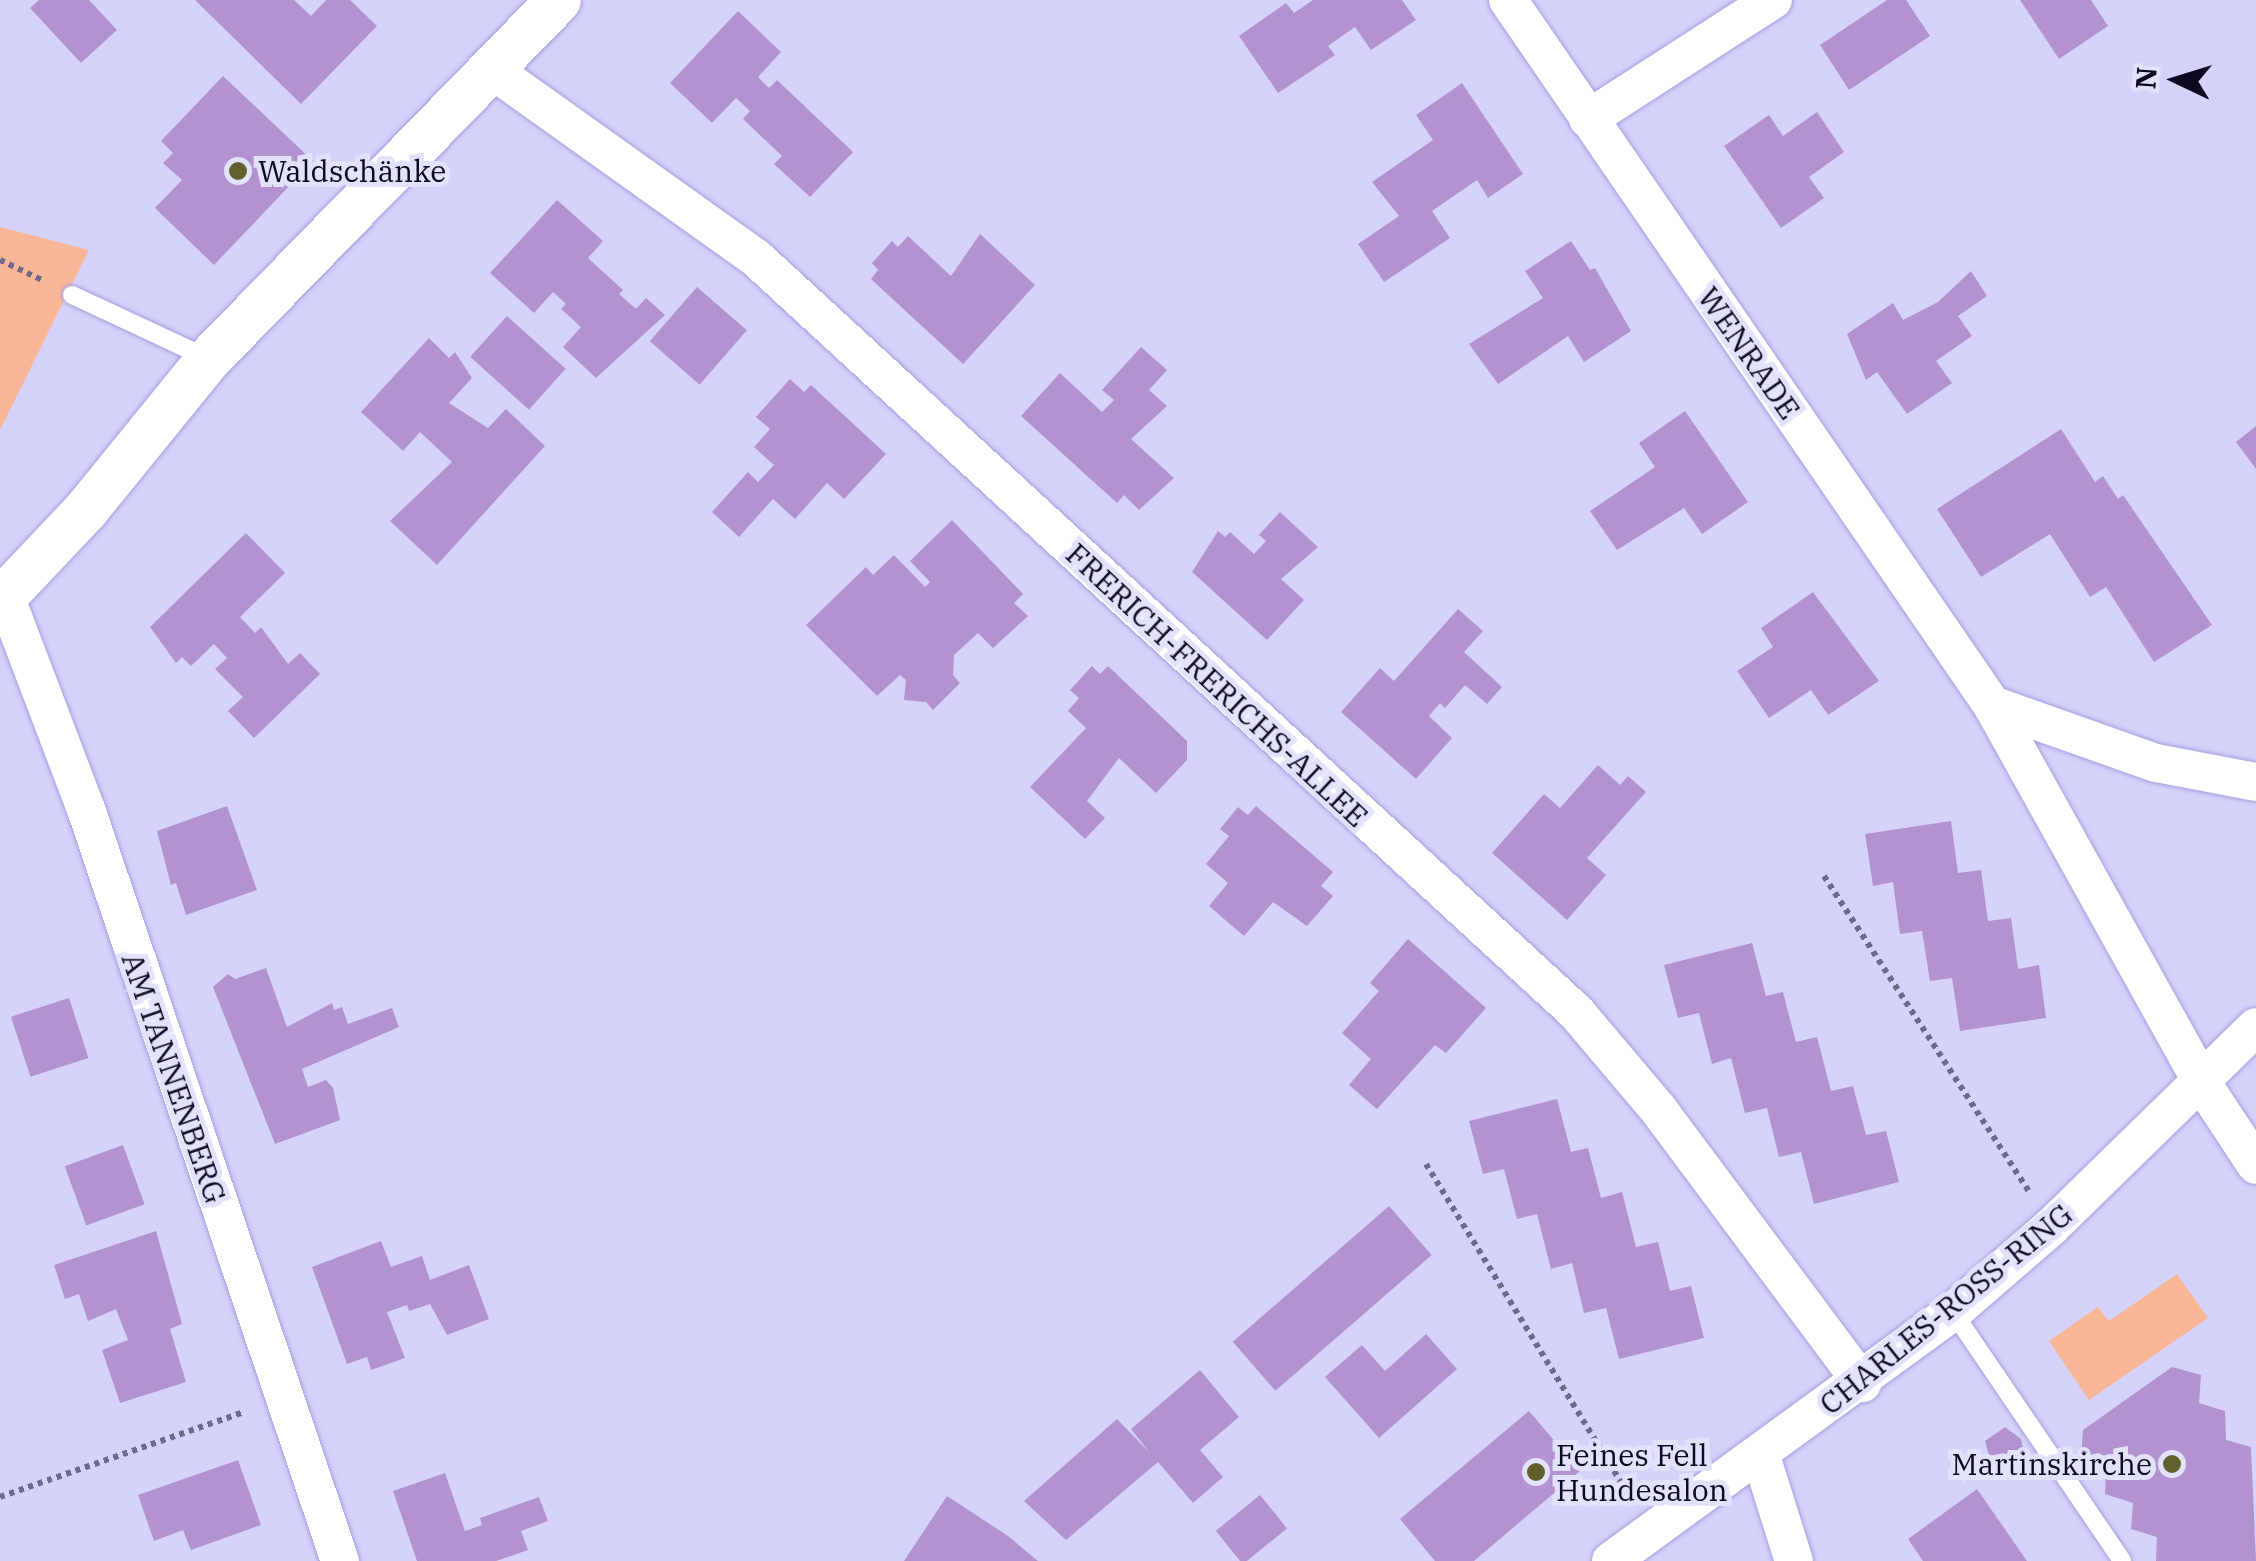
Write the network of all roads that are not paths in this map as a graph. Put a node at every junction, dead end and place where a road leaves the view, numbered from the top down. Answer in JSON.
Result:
{"nodes":[{"id":1,"x":1508,"y":0,"type":"edge"},
{"id":2,"x":1773,"y":0,"type":"edge"},
{"id":3,"x":542,"y":5,"type":"edge"},
{"id":4,"x":491,"y":69,"type":"junction"},
{"id":5,"x":1588,"y":119,"type":"junction"},
{"id":6,"x":72,"y":295,"type":"road end"},
{"id":7,"x":208,"y":359,"type":"junction"},
{"id":8,"x":3,"y":598,"type":"edge"},
{"id":9,"x":1992,"y":705,"type":"junction"},
{"id":10,"x":2256,"y":782,"type":"edge"},
{"id":11,"x":2256,"y":1027,"type":"edge"},
{"id":12,"x":2202,"y":1084,"type":"junction"},
{"id":13,"x":2256,"y":1165,"type":"edge"},
{"id":14,"x":1953,"y":1312,"type":"junction"},
{"id":15,"x":1862,"y":1382,"type":"junction"},
{"id":16,"x":1761,"y":1456,"type":"junction"},
{"id":17,"x":340,"y":1561,"type":"edge"},
{"id":18,"x":1611,"y":1561,"type":"edge"},
{"id":19,"x":1794,"y":1561,"type":"edge"},
{"id":20,"x":2122,"y":1561,"type":"edge"}],
"edges":[{"from":1,"to":5,"type":"street","name":"WENRADE"},
{"from":2,"to":5,"type":"street"},
{"from":3,"to":4,"type":"street"},
{"from":4,"to":7,"type":"street"},
{"from":4,"to":15,"type":"street","name":"FRERICH-FRERICHS-ALLEE"},
{"from":5,"to":9,"type":"street","name":"WENRADE"},
{"from":6,"to":7,"type":"lane"},
{"from":7,"to":8,"type":"street"},
{"from":8,"to":17,"type":"street","name":"AM TANNENBERG"},
{"from":9,"to":10,"type":"street"},
{"from":9,"to":12,"type":"street","name":"WENRADE"},
{"from":11,"to":12,"type":"street","name":"CHARLES-ROSS-RING"},
{"from":12,"to":13,"type":"street","name":"WENRADE"},
{"from":12,"to":14,"type":"street","name":"CHARLES-ROSS-RING"},
{"from":14,"to":15,"type":"street","name":"CHARLES-ROSS-RING"},
{"from":14,"to":20,"type":"lane"},
{"from":15,"to":16,"type":"street","name":"CHARLES-ROSS-RING"},
{"from":16,"to":18,"type":"street","name":"CHARLES-ROSS-RING"},
{"from":16,"to":19,"type":"street"}]}
